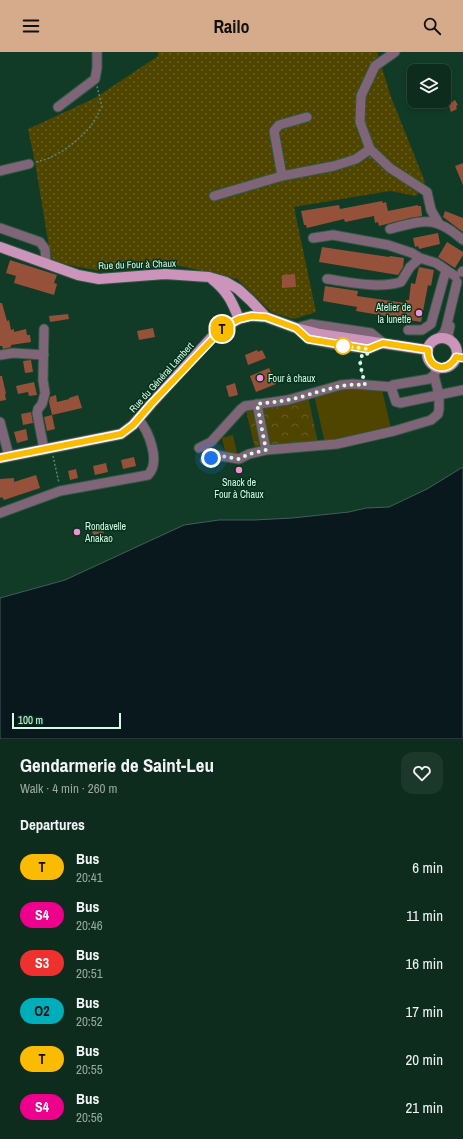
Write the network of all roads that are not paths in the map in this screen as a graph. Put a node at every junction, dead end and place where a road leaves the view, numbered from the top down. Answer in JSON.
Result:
{"nodes":[{"id":1,"x":97,"y":52,"type":"edge"},
{"id":2,"x":395,"y":52,"type":"edge"},
{"id":3,"x":58,"y":107,"type":"dead end"},
{"id":4,"x":307,"y":117,"type":"dead end"},
{"id":5,"x":370,"y":149,"type":"junction"},
{"id":6,"x":29,"y":164,"type":"road end"},
{"id":7,"x":0,"y":171,"type":"edge"},
{"id":8,"x":282,"y":176,"type":"junction"},
{"id":9,"x":214,"y":196,"type":"dead end"},
{"id":10,"x":438,"y":222,"type":"junction"},
{"id":11,"x":0,"y":228,"type":"edge"},
{"id":12,"x":390,"y":229,"type":"dead end"},
{"id":13,"x":313,"y":238,"type":"dead end"},
{"id":14,"x":463,"y":240,"type":"edge"},
{"id":15,"x":0,"y":247,"type":"edge"},
{"id":16,"x":420,"y":258,"type":"junction"},
{"id":17,"x":46,"y":263,"type":"junction"},
{"id":18,"x":446,"y":270,"type":"junction"},
{"id":19,"x":209,"y":277,"type":"junction"},
{"id":20,"x":461,"y":277,"type":"edge"},
{"id":21,"x":327,"y":279,"type":"dead end"},
{"id":22,"x":266,"y":317,"type":"junction"},
{"id":23,"x":239,"y":319,"type":"junction"},
{"id":24,"x":296,"y":328,"type":"junction"},
{"id":25,"x":44,"y":329,"type":"dead end"},
{"id":26,"x":408,"y":330,"type":"dead end"},
{"id":27,"x":438,"y":339,"type":"junction"},
{"id":28,"x":450,"y":340,"type":"junction"},
{"id":29,"x":383,"y":343,"type":"junction"},
{"id":30,"x":428,"y":350,"type":"junction"},
{"id":31,"x":0,"y":355,"type":"edge"},
{"id":32,"x":44,"y":355,"type":"junction"},
{"id":33,"x":459,"y":358,"type":"edge"},
{"id":34,"x":436,"y":371,"type":"junction"},
{"id":35,"x":392,"y":387,"type":"junction"},
{"id":36,"x":463,"y":390,"type":"edge"},
{"id":37,"x":439,"y":396,"type":"junction"},
{"id":38,"x":257,"y":404,"type":"junction"},
{"id":39,"x":138,"y":418,"type":"junction"},
{"id":40,"x":0,"y":422,"type":"edge"},
{"id":41,"x":48,"y":448,"type":"junction"},
{"id":42,"x":199,"y":448,"type":"dead end"},
{"id":43,"x":266,"y":450,"type":"junction"},
{"id":44,"x":4,"y":457,"type":"edge"},
{"id":45,"x":205,"y":460,"type":"dead end"},
{"id":46,"x":0,"y":513,"type":"edge"}],
"edges":[{"from":1,"to":3,"type":"street"},
{"from":2,"to":5,"type":"street"},
{"from":4,"to":8,"type":"street"},
{"from":5,"to":8,"type":"street"},
{"from":5,"to":10,"type":"street"},
{"from":6,"to":7,"type":"street"},
{"from":8,"to":9,"type":"street"},
{"from":10,"to":12,"type":"street"},
{"from":10,"to":14,"type":"street"},
{"from":11,"to":17,"type":"street"},
{"from":13,"to":16,"type":"street"},
{"from":15,"to":17,"type":"main road","name":"Rue du Four à Chaux"},
{"from":16,"to":18,"type":"street"},
{"from":16,"to":21,"type":"street"},
{"from":17,"to":19,"type":"main road","name":"Rue du Four à Chaux"},
{"from":18,"to":20,"type":"street"},
{"from":18,"to":26,"type":"street"},
{"from":19,"to":22,"type":"main road","name":"Rue du Four à Chaux"},
{"from":19,"to":23,"type":"main road"},
{"from":20,"to":27,"type":"street"},
{"from":20,"to":28,"type":"street"},
{"from":22,"to":23,"type":"main road","name":"Rue du Général Lambert"},
{"from":22,"to":24,"type":"main road","name":"Rue du Général Lambert"},
{"from":23,"to":39,"type":"main road","name":"Rue du Général Lambert"},
{"from":24,"to":29,"type":"main road","name":"Rue du Général Lambert"},
{"from":24,"to":29,"type":"street"},
{"from":25,"to":32,"type":"street"},
{"from":27,"to":28,"type":"main road"},
{"from":27,"to":30,"type":"main road"},
{"from":28,"to":33,"type":"main road"},
{"from":29,"to":30,"type":"main road","name":"Rue du Général Lambert"},
{"from":30,"to":34,"type":"main road"},
{"from":31,"to":32,"type":"street"},
{"from":32,"to":41,"type":"street"},
{"from":33,"to":34,"type":"main road"},
{"from":34,"to":35,"type":"street"},
{"from":34,"to":37,"type":"street"},
{"from":35,"to":37,"type":"street"},
{"from":35,"to":38,"type":"street"},
{"from":36,"to":37,"type":"street"},
{"from":37,"to":43,"type":"street"},
{"from":38,"to":42,"type":"street"},
{"from":38,"to":43,"type":"street"},
{"from":39,"to":41,"type":"main road","name":"Rue du Général Lambert"},
{"from":39,"to":46,"type":"street"},
{"from":40,"to":44,"type":"street"},
{"from":41,"to":44,"type":"main road","name":"Rue du Général Lambert"},
{"from":43,"to":45,"type":"street"}]}
